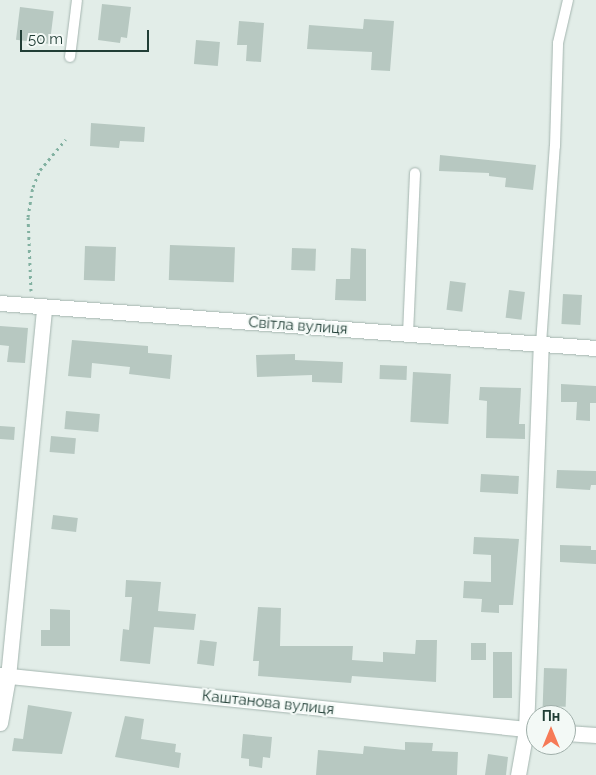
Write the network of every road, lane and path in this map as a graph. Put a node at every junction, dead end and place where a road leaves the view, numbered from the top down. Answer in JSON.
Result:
{"nodes":[{"id":1,"x":77,"y":0,"type":"edge"},
{"id":2,"x":568,"y":0,"type":"edge"},
{"id":3,"x":70,"y":57,"type":"dead end"},
{"id":4,"x":66,"y":138,"type":"dead end"},
{"id":5,"x":415,"y":173,"type":"dead end"},
{"id":6,"x":0,"y":303,"type":"edge"},
{"id":7,"x":38,"y":307,"type":"junction"},
{"id":8,"x":408,"y":334,"type":"junction"},
{"id":9,"x":541,"y":344,"type":"junction"},
{"id":10,"x":596,"y":348,"type":"edge"},
{"id":11,"x":4,"y":676,"type":"edge"},
{"id":12,"x":532,"y":705,"type":"edge"},
{"id":13,"x":0,"y":723,"type":"edge"},
{"id":14,"x":526,"y":729,"type":"edge"},
{"id":15,"x":576,"y":733,"type":"edge"},
{"id":16,"x":596,"y":734,"type":"edge"},
{"id":17,"x":526,"y":747,"type":"edge"},
{"id":18,"x":518,"y":775,"type":"edge"}],
"edges":[{"from":1,"to":3,"type":"lane"},
{"from":2,"to":9,"type":"lane"},
{"from":4,"to":7,"type":"path"},
{"from":5,"to":8,"type":"lane"},
{"from":6,"to":7,"type":"street","name":"Світла вулиця"},
{"from":7,"to":8,"type":"street","name":"Світла вулиця"},
{"from":7,"to":11,"type":"street"},
{"from":8,"to":9,"type":"street","name":"Світла вулиця"},
{"from":9,"to":10,"type":"street","name":"Світла вулиця"},
{"from":9,"to":12,"type":"street"},
{"from":11,"to":13,"type":"street"},
{"from":11,"to":14,"type":"street","name":"Каштанова вулиця"},
{"from":15,"to":16,"type":"street"},
{"from":17,"to":18,"type":"street"}]}
